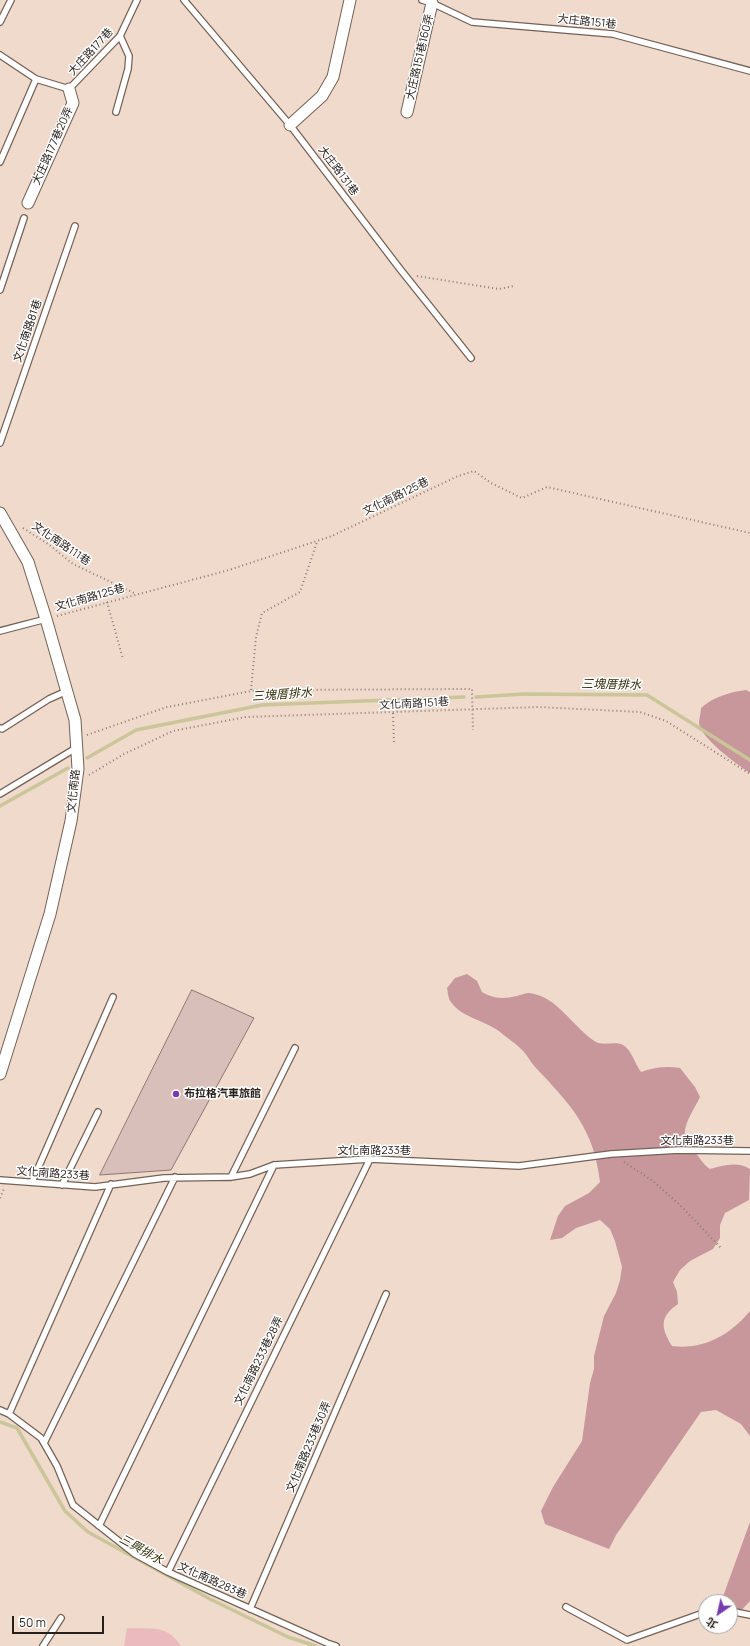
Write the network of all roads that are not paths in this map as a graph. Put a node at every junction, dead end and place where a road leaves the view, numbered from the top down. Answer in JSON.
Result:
{"nodes":[{"id":1,"x":11,"y":0,"type":"edge"},
{"id":2,"x":137,"y":0,"type":"edge"},
{"id":3,"x":184,"y":0,"type":"edge"},
{"id":4,"x":350,"y":0,"type":"edge"},
{"id":5,"x":427,"y":1,"type":"edge"},
{"id":6,"x":0,"y":22,"type":"edge"},
{"id":7,"x":120,"y":36,"type":"junction"},
{"id":8,"x":0,"y":56,"type":"edge"},
{"id":9,"x":750,"y":71,"type":"edge"},
{"id":10,"x":36,"y":79,"type":"junction"},
{"id":11,"x":69,"y":89,"type":"junction"},
{"id":12,"x":116,"y":112,"type":"dead end"},
{"id":13,"x":407,"y":112,"type":"dead end"},
{"id":14,"x":290,"y":125,"type":"junction"},
{"id":15,"x":0,"y":162,"type":"edge"},
{"id":16,"x":28,"y":203,"type":"dead end"},
{"id":17,"x":24,"y":218,"type":"dead end"},
{"id":18,"x":75,"y":226,"type":"dead end"},
{"id":19,"x":0,"y":290,"type":"edge"},
{"id":20,"x":471,"y":358,"type":"dead end"},
{"id":21,"x":0,"y":443,"type":"edge"},
{"id":22,"x":1,"y":514,"type":"edge"},
{"id":23,"x":46,"y":618,"type":"junction"},
{"id":24,"x":0,"y":631,"type":"edge"},
{"id":25,"x":67,"y":691,"type":"junction"},
{"id":26,"x":0,"y":728,"type":"edge"},
{"id":27,"x":76,"y":743,"type":"junction"},
{"id":28,"x":0,"y":794,"type":"edge"},
{"id":29,"x":113,"y":997,"type":"dead end"},
{"id":30,"x":295,"y":1048,"type":"dead end"},
{"id":31,"x":0,"y":1074,"type":"edge"},
{"id":32,"x":98,"y":1112,"type":"dead end"},
{"id":33,"x":750,"y":1152,"type":"edge"},
{"id":34,"x":370,"y":1159,"type":"junction"},
{"id":35,"x":274,"y":1165,"type":"junction"},
{"id":36,"x":174,"y":1177,"type":"junction"},
{"id":37,"x":231,"y":1177,"type":"junction"},
{"id":38,"x":0,"y":1180,"type":"edge"},
{"id":39,"x":32,"y":1182,"type":"junction"},
{"id":40,"x":111,"y":1184,"type":"junction"},
{"id":41,"x":62,"y":1185,"type":"junction"},
{"id":42,"x":386,"y":1294,"type":"dead end"},
{"id":43,"x":0,"y":1410,"type":"edge"},
{"id":44,"x":9,"y":1414,"type":"junction"},
{"id":45,"x":44,"y":1443,"type":"junction"},
{"id":46,"x":99,"y":1526,"type":"junction"},
{"id":47,"x":168,"y":1572,"type":"junction"},
{"id":48,"x":566,"y":1607,"type":"dead end"},
{"id":49,"x":250,"y":1609,"type":"junction"},
{"id":50,"x":738,"y":1613,"type":"edge"},
{"id":51,"x":698,"y":1615,"type":"edge"},
{"id":52,"x":750,"y":1615,"type":"edge"},
{"id":53,"x":61,"y":1618,"type":"dead end"},
{"id":54,"x":43,"y":1646,"type":"edge"},
{"id":55,"x":336,"y":1646,"type":"edge"}],
"edges":[{"from":1,"to":6,"type":"lane"},
{"from":2,"to":7,"type":"lane","name":"大庄路177巷"},
{"from":3,"to":14,"type":"lane","name":"大庄路131巷"},
{"from":4,"to":14,"type":"street"},
{"from":5,"to":9,"type":"lane","name":"大庄路151巷"},
{"from":5,"to":13,"type":"street","name":"大庄路151巷160弄"},
{"from":7,"to":11,"type":"lane","name":"大庄路177巷"},
{"from":7,"to":12,"type":"lane"},
{"from":8,"to":10,"type":"lane","name":"大庄路177巷"},
{"from":10,"to":11,"type":"lane","name":"大庄路177巷"},
{"from":10,"to":15,"type":"lane"},
{"from":11,"to":16,"type":"street","name":"大庄路177巷20弄"},
{"from":14,"to":20,"type":"lane","name":"大庄路131巷"},
{"from":17,"to":19,"type":"lane"},
{"from":18,"to":21,"type":"lane","name":"文化南路81巷"},
{"from":22,"to":23,"type":"street","name":"文化南路"},
{"from":23,"to":24,"type":"lane"},
{"from":23,"to":25,"type":"street","name":"文化南路"},
{"from":25,"to":26,"type":"lane"},
{"from":25,"to":27,"type":"street","name":"文化南路"},
{"from":27,"to":28,"type":"lane"},
{"from":27,"to":31,"type":"street","name":"文化南路"},
{"from":29,"to":39,"type":"lane"},
{"from":30,"to":37,"type":"lane"},
{"from":32,"to":41,"type":"lane"},
{"from":33,"to":34,"type":"lane","name":"文化南路233巷"},
{"from":34,"to":35,"type":"lane","name":"文化南路233巷"},
{"from":34,"to":47,"type":"lane","name":"文化南路233巷28弄"},
{"from":35,"to":37,"type":"lane","name":"文化南路233巷"},
{"from":35,"to":46,"type":"lane"},
{"from":36,"to":37,"type":"lane","name":"文化南路233巷"},
{"from":36,"to":40,"type":"lane","name":"文化南路233巷"},
{"from":36,"to":45,"type":"lane"},
{"from":38,"to":39,"type":"lane","name":"文化南路233巷"},
{"from":39,"to":41,"type":"lane","name":"文化南路233巷"},
{"from":40,"to":41,"type":"lane","name":"文化南路233巷"},
{"from":40,"to":44,"type":"lane"},
{"from":42,"to":49,"type":"lane","name":"文化南路233巷30弄"},
{"from":43,"to":44,"type":"lane","name":"文化南路283巷"},
{"from":44,"to":45,"type":"lane","name":"文化南路283巷"},
{"from":45,"to":46,"type":"lane","name":"文化南路283巷"},
{"from":46,"to":47,"type":"lane","name":"文化南路283巷"},
{"from":47,"to":49,"type":"lane","name":"文化南路283巷"},
{"from":48,"to":51,"type":"lane"},
{"from":49,"to":55,"type":"lane","name":"文化南路283巷"},
{"from":50,"to":52,"type":"lane"},
{"from":53,"to":54,"type":"lane"}]}
